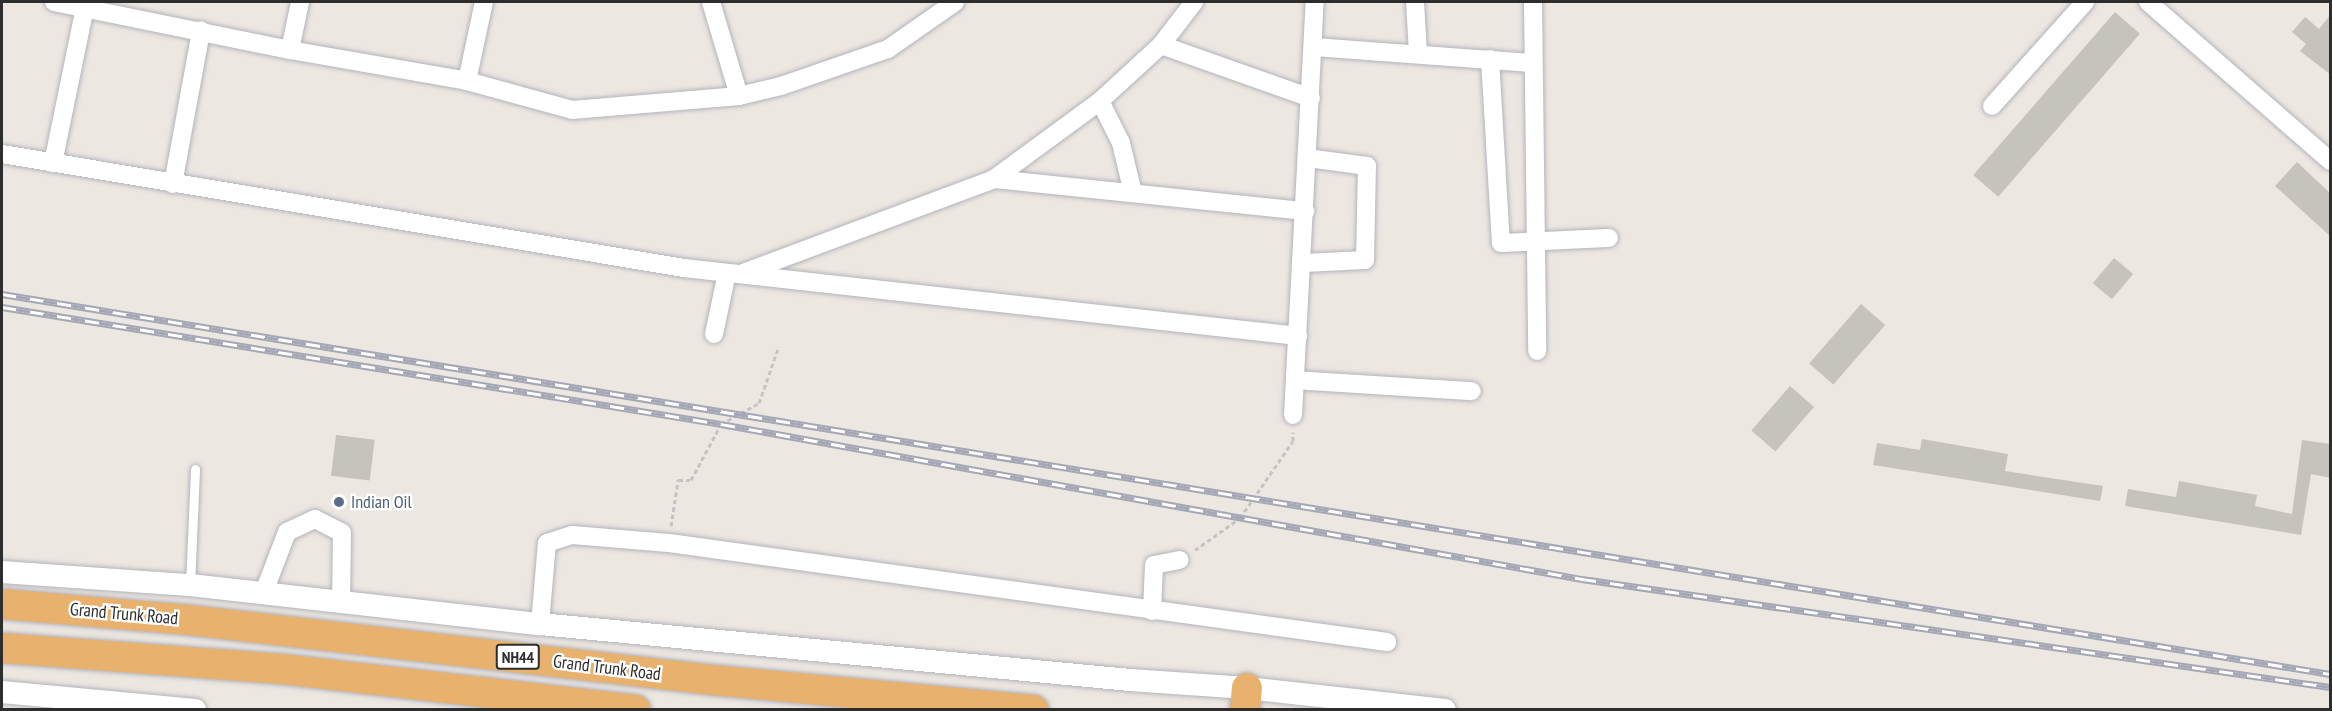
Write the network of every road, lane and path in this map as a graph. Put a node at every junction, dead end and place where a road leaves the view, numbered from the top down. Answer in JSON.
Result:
{"nodes":[{"id":1,"x":54,"y":2,"type":"edge"},
{"id":2,"x":300,"y":2,"type":"edge"},
{"id":3,"x":484,"y":2,"type":"edge"},
{"id":4,"x":711,"y":2,"type":"edge"},
{"id":5,"x":955,"y":2,"type":"edge"},
{"id":6,"x":1194,"y":2,"type":"edge"},
{"id":7,"x":1315,"y":2,"type":"edge"},
{"id":8,"x":1415,"y":2,"type":"edge"},
{"id":9,"x":1533,"y":2,"type":"edge"},
{"id":10,"x":2085,"y":2,"type":"edge"},
{"id":11,"x":2148,"y":2,"type":"edge"},
{"id":12,"x":85,"y":7,"type":"junction"},
{"id":13,"x":116,"y":7,"type":"edge"},
{"id":14,"x":936,"y":7,"type":"edge"},
{"id":15,"x":201,"y":31,"type":"junction"},
{"id":16,"x":1161,"y":45,"type":"junction"},
{"id":17,"x":1314,"y":47,"type":"junction"},
{"id":18,"x":290,"y":51,"type":"junction"},
{"id":19,"x":1418,"y":52,"type":"junction"},
{"id":20,"x":1490,"y":59,"type":"junction"},
{"id":21,"x":1531,"y":63,"type":"junction"},
{"id":22,"x":467,"y":81,"type":"junction"},
{"id":23,"x":739,"y":96,"type":"junction"},
{"id":24,"x":1311,"y":98,"type":"junction"},
{"id":25,"x":1100,"y":101,"type":"junction"},
{"id":26,"x":1992,"y":106,"type":"dead end"},
{"id":27,"x":2,"y":154,"type":"edge"},
{"id":28,"x":1307,"y":158,"type":"junction"},
{"id":29,"x":2331,"y":161,"type":"edge"},
{"id":30,"x":53,"y":163,"type":"junction"},
{"id":31,"x":994,"y":179,"type":"junction"},
{"id":32,"x":173,"y":184,"type":"junction"},
{"id":33,"x":1133,"y":193,"type":"junction"},
{"id":34,"x":1305,"y":211,"type":"junction"},
{"id":35,"x":1609,"y":238,"type":"dead end"},
{"id":36,"x":1538,"y":244,"type":"junction"},
{"id":37,"x":1304,"y":263,"type":"junction"},
{"id":38,"x":733,"y":274,"type":"junction"},
{"id":39,"x":714,"y":334,"type":"dead end"},
{"id":40,"x":1298,"y":336,"type":"junction"},
{"id":41,"x":779,"y":346,"type":"dead end"},
{"id":42,"x":1537,"y":351,"type":"dead end"},
{"id":43,"x":1295,"y":380,"type":"junction"},
{"id":44,"x":1472,"y":391,"type":"dead end"},
{"id":45,"x":1293,"y":415,"type":"joint"},
{"id":46,"x":195,"y":469,"type":"dead end"},
{"id":47,"x":669,"y":543,"type":"junction"},
{"id":48,"x":1180,"y":561,"type":"joint"},
{"id":49,"x":2,"y":572,"type":"edge"},
{"id":50,"x":190,"y":585,"type":"junction"},
{"id":51,"x":264,"y":592,"type":"junction"},
{"id":52,"x":341,"y":601,"type":"junction"},
{"id":53,"x":2,"y":604,"type":"edge"},
{"id":54,"x":1152,"y":611,"type":"junction"},
{"id":55,"x":540,"y":624,"type":"junction"},
{"id":56,"x":1387,"y":642,"type":"dead end"},
{"id":57,"x":2,"y":648,"type":"edge"},
{"id":58,"x":2,"y":692,"type":"edge"},
{"id":59,"x":1246,"y":699,"type":"edge"},
{"id":60,"x":195,"y":710,"type":"edge"},
{"id":61,"x":636,"y":710,"type":"edge"},
{"id":62,"x":1034,"y":710,"type":"edge"},
{"id":63,"x":1445,"y":710,"type":"edge"}],
"edges":[{"from":1,"to":12,"type":"street"},
{"from":2,"to":18,"type":"street"},
{"from":3,"to":22,"type":"street"},
{"from":4,"to":23,"type":"street"},
{"from":5,"to":14,"type":"street"},
{"from":6,"to":16,"type":"street"},
{"from":7,"to":17,"type":"street"},
{"from":8,"to":19,"type":"street"},
{"from":9,"to":21,"type":"street"},
{"from":10,"to":26,"type":"street"},
{"from":11,"to":29,"type":"street"},
{"from":12,"to":13,"type":"street"},
{"from":12,"to":30,"type":"street"},
{"from":13,"to":15,"type":"street"},
{"from":14,"to":23,"type":"street"},
{"from":15,"to":18,"type":"street"},
{"from":15,"to":32,"type":"street"},
{"from":16,"to":24,"type":"street"},
{"from":16,"to":25,"type":"street"},
{"from":17,"to":19,"type":"street"},
{"from":17,"to":24,"type":"street"},
{"from":18,"to":22,"type":"street"},
{"from":19,"to":20,"type":"street"},
{"from":20,"to":21,"type":"street"},
{"from":20,"to":36,"type":"street"},
{"from":21,"to":36,"type":"street"},
{"from":22,"to":23,"type":"street"},
{"from":24,"to":28,"type":"street"},
{"from":25,"to":31,"type":"street"},
{"from":25,"to":33,"type":"street"},
{"from":27,"to":30,"type":"street"},
{"from":28,"to":34,"type":"street"},
{"from":28,"to":37,"type":"street"},
{"from":30,"to":32,"type":"street"},
{"from":31,"to":33,"type":"street"},
{"from":31,"to":38,"type":"street"},
{"from":32,"to":38,"type":"street"},
{"from":33,"to":34,"type":"street"},
{"from":34,"to":37,"type":"street"},
{"from":35,"to":36,"type":"street"},
{"from":36,"to":42,"type":"street"},
{"from":37,"to":40,"type":"street"},
{"from":38,"to":39,"type":"street"},
{"from":38,"to":40,"type":"street"},
{"from":40,"to":43,"type":"street"},
{"from":41,"to":47,"type":"path"},
{"from":43,"to":44,"type":"street"},
{"from":43,"to":45,"type":"street"},
{"from":45,"to":48,"type":"path"},
{"from":46,"to":50,"type":"lane"},
{"from":47,"to":54,"type":"street"},
{"from":47,"to":55,"type":"street"},
{"from":48,"to":54,"type":"street"},
{"from":49,"to":50,"type":"street"},
{"from":50,"to":51,"type":"street"},
{"from":51,"to":52,"type":"street"},
{"from":51,"to":52,"type":"street"},
{"from":52,"to":55,"type":"street"},
{"from":53,"to":62,"type":"highway","name":"Grand Trunk Road","number":"NH44"},
{"from":54,"to":56,"type":"street"},
{"from":55,"to":59,"type":"street"},
{"from":57,"to":61,"type":"highway","name":"Grand Trunk Road","number":"NH44"},
{"from":58,"to":60,"type":"street"},
{"from":59,"to":63,"type":"street"}]}
